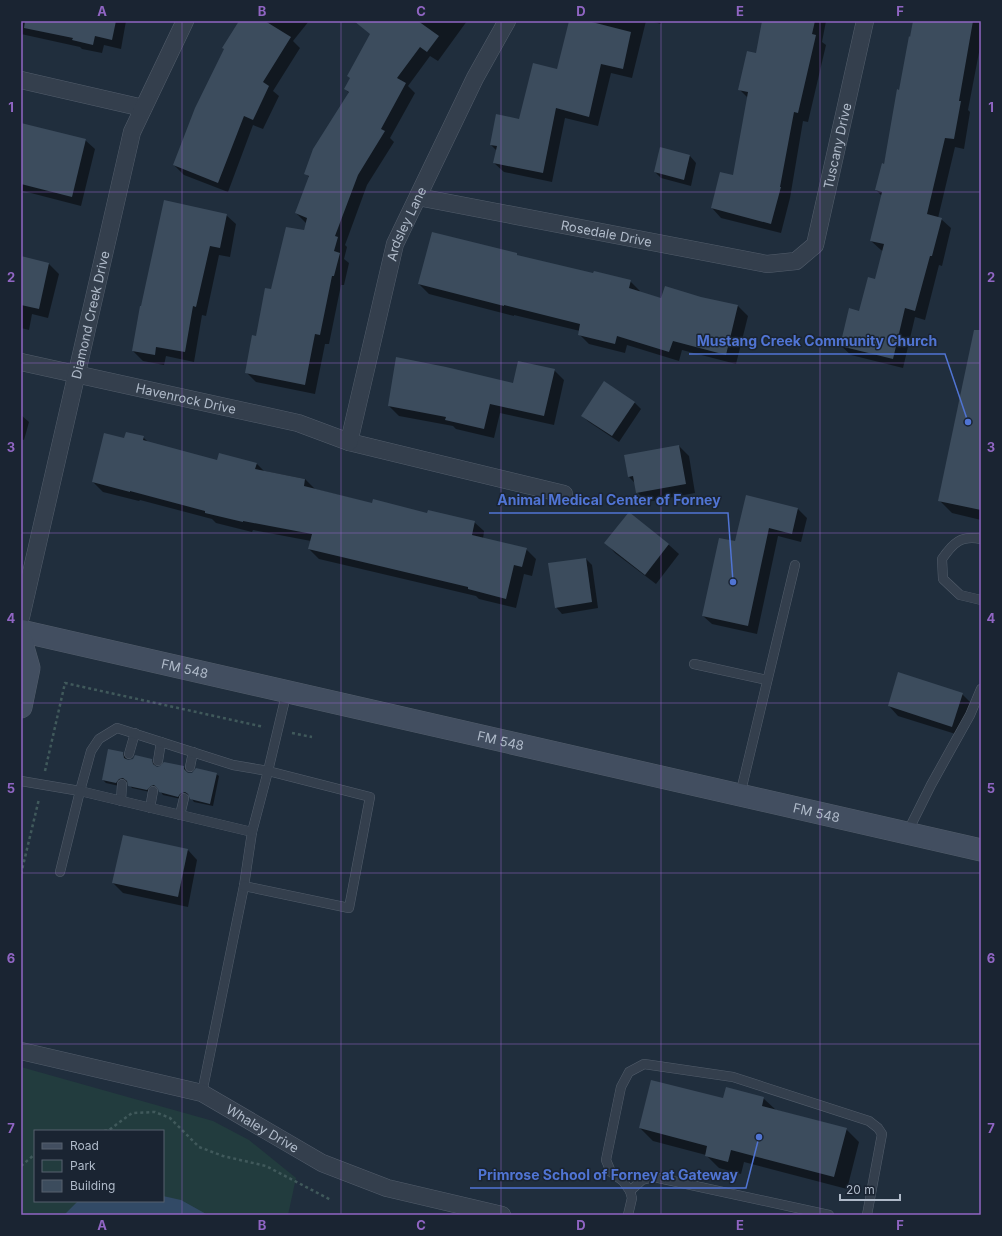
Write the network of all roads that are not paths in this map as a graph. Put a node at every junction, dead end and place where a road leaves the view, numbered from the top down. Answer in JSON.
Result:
{"nodes":[{"id":1,"x":185,"y":21,"type":"edge"},
{"id":2,"x":507,"y":21,"type":"edge"},
{"id":3,"x":865,"y":21,"type":"edge"},
{"id":4,"x":21,"y":80,"type":"edge"},
{"id":5,"x":144,"y":108,"type":"junction"},
{"id":6,"x":418,"y":197,"type":"junction"},
{"id":7,"x":796,"y":261,"type":"joint"},
{"id":8,"x":21,"y":362,"type":"edge"},
{"id":9,"x":77,"y":374,"type":"junction"},
{"id":10,"x":349,"y":442,"type":"junction"},
{"id":11,"x":564,"y":494,"type":"dead end"},
{"id":12,"x":981,"y":539,"type":"edge"},
{"id":13,"x":795,"y":565,"type":"dead end"},
{"id":14,"x":981,"y":600,"type":"edge"},
{"id":15,"x":21,"y":617,"type":"edge"},
{"id":16,"x":21,"y":631,"type":"edge"},
{"id":17,"x":21,"y":640,"type":"edge"},
{"id":18,"x":694,"y":664,"type":"dead end"},
{"id":19,"x":767,"y":680,"type":"junction"},
{"id":20,"x":981,"y":690,"type":"edge"},
{"id":21,"x":287,"y":692,"type":"junction"},
{"id":22,"x":21,"y":707,"type":"edge"},
{"id":23,"x":135,"y":733,"type":"junction"},
{"id":24,"x":161,"y":742,"type":"junction"},
{"id":25,"x":193,"y":752,"type":"junction"},
{"id":26,"x":129,"y":754,"type":"dead end"},
{"id":27,"x":158,"y":761,"type":"dead end"},
{"id":28,"x":190,"y":767,"type":"dead end"},
{"id":29,"x":268,"y":771,"type":"junction"},
{"id":30,"x":21,"y":781,"type":"edge"},
{"id":31,"x":122,"y":784,"type":"dead end"},
{"id":32,"x":80,"y":791,"type":"junction"},
{"id":33,"x":153,"y":791,"type":"dead end"},
{"id":34,"x":740,"y":795,"type":"junction"},
{"id":35,"x":184,"y":798,"type":"dead end"},
{"id":36,"x":121,"y":801,"type":"junction"},
{"id":37,"x":150,"y":808,"type":"junction"},
{"id":38,"x":180,"y":815,"type":"junction"},
{"id":39,"x":252,"y":832,"type":"junction"},
{"id":40,"x":907,"y":833,"type":"junction"},
{"id":41,"x":981,"y":850,"type":"edge"},
{"id":42,"x":60,"y":872,"type":"dead end"},
{"id":43,"x":244,"y":886,"type":"junction"},
{"id":44,"x":21,"y":1051,"type":"edge"},
{"id":45,"x":202,"y":1093,"type":"junction"},
{"id":46,"x":630,"y":1191,"type":"junction"},
{"id":47,"x":502,"y":1215,"type":"edge"},
{"id":48,"x":628,"y":1215,"type":"edge"},
{"id":49,"x":829,"y":1215,"type":"edge"},
{"id":50,"x":867,"y":1215,"type":"edge"}],
"edges":[{"from":1,"to":5,"type":"street","name":"Diamond Creek Drive"},
{"from":2,"to":6,"type":"street","name":"Ardsley Lane"},
{"from":3,"to":7,"type":"street","name":"Tuscany Drive"},
{"from":4,"to":5,"type":"street"},
{"from":5,"to":9,"type":"street","name":"Diamond Creek Drive"},
{"from":6,"to":7,"type":"street","name":"Rosedale Drive"},
{"from":6,"to":10,"type":"street","name":"Ardsley Lane"},
{"from":8,"to":9,"type":"street","name":"Havenrock Drive"},
{"from":9,"to":10,"type":"street","name":"Havenrock Drive"},
{"from":9,"to":15,"type":"street","name":"Diamond Creek Drive"},
{"from":10,"to":11,"type":"street","name":"Havenrock Drive"},
{"from":12,"to":14,"type":"lane"},
{"from":13,"to":19,"type":"lane"},
{"from":16,"to":21,"type":"main road","name":"FM 548","number":"FM 548"},
{"from":17,"to":22,"type":"main road"},
{"from":18,"to":19,"type":"lane"},
{"from":19,"to":34,"type":"lane"},
{"from":20,"to":40,"type":"lane"},
{"from":21,"to":29,"type":"lane"},
{"from":21,"to":34,"type":"main road","name":"FM 548","number":"FM 548"},
{"from":23,"to":24,"type":"lane"},
{"from":23,"to":26,"type":"lane"},
{"from":23,"to":32,"type":"lane"},
{"from":24,"to":25,"type":"lane"},
{"from":24,"to":27,"type":"lane"},
{"from":25,"to":28,"type":"lane"},
{"from":25,"to":29,"type":"lane"},
{"from":29,"to":39,"type":"lane"},
{"from":29,"to":43,"type":"lane"},
{"from":30,"to":32,"type":"lane"},
{"from":31,"to":36,"type":"lane"},
{"from":32,"to":36,"type":"lane"},
{"from":32,"to":42,"type":"lane"},
{"from":33,"to":37,"type":"lane"},
{"from":34,"to":40,"type":"main road","name":"FM 548","number":"FM 548"},
{"from":35,"to":38,"type":"lane"},
{"from":36,"to":37,"type":"lane"},
{"from":37,"to":38,"type":"lane"},
{"from":38,"to":39,"type":"lane"},
{"from":39,"to":43,"type":"lane"},
{"from":40,"to":41,"type":"main road","name":"FM 548","number":"FM 548"},
{"from":43,"to":45,"type":"lane"},
{"from":44,"to":45,"type":"street","name":"Whaley Drive"},
{"from":45,"to":47,"type":"street","name":"Whaley Drive"},
{"from":46,"to":48,"type":"lane"},
{"from":46,"to":49,"type":"lane"},
{"from":46,"to":50,"type":"lane"}]}
